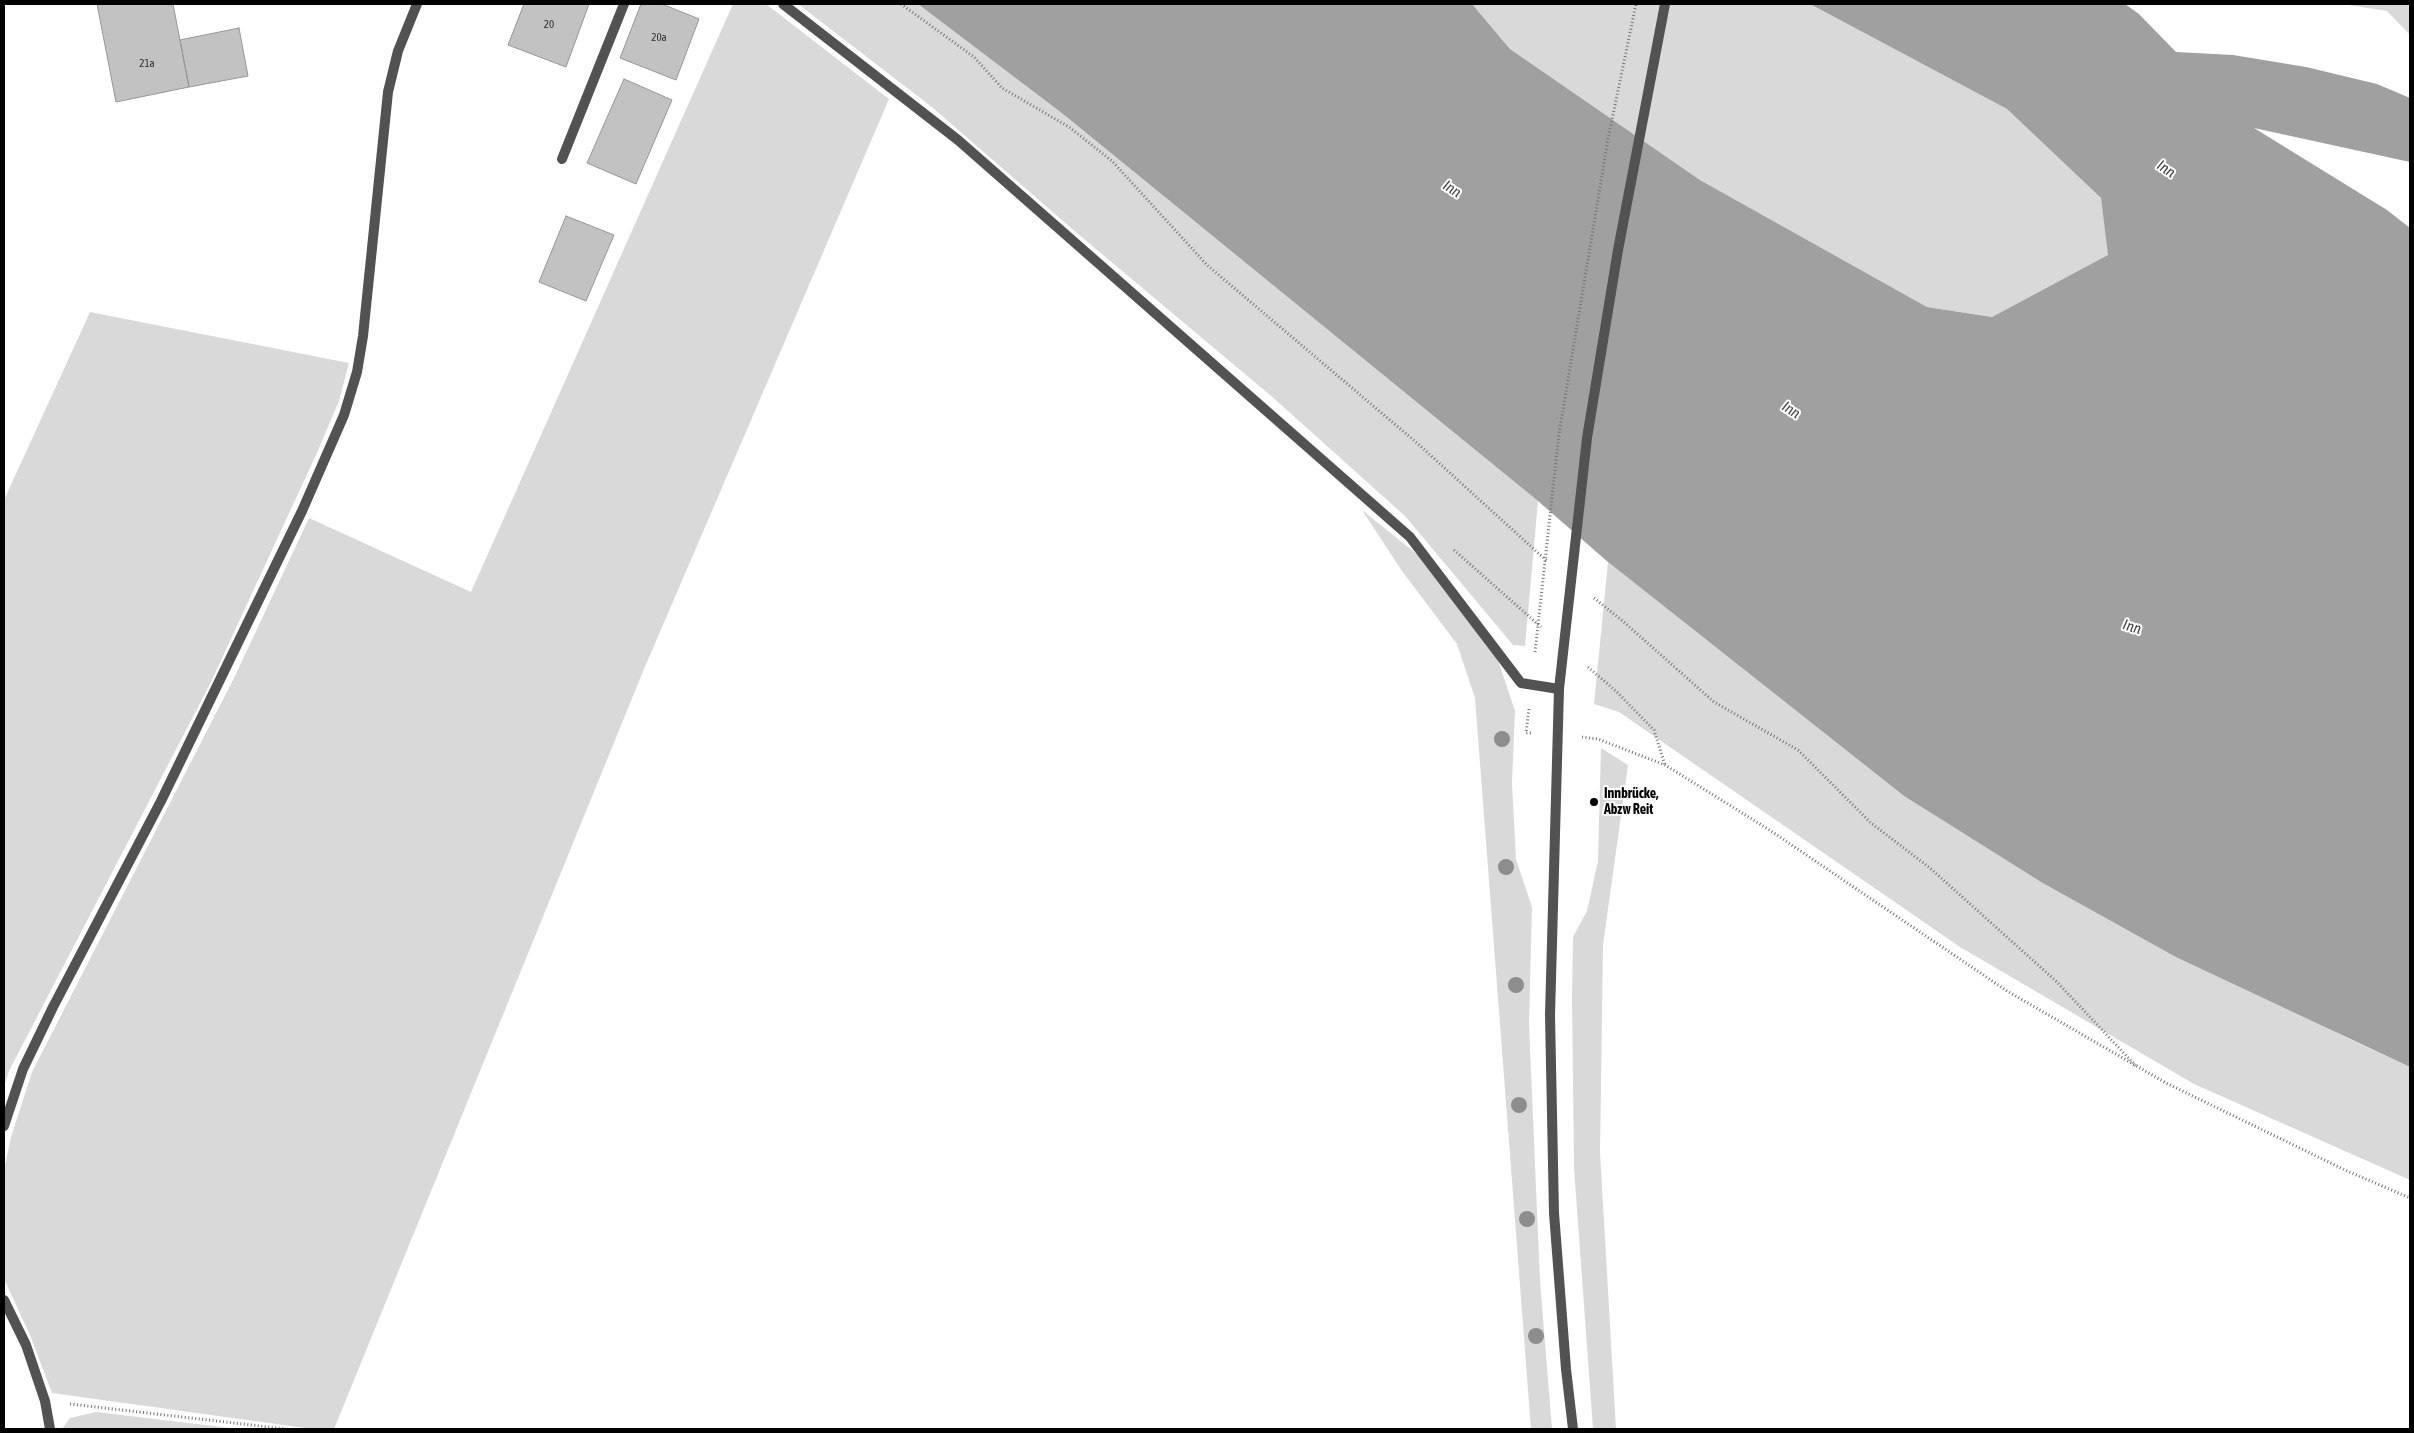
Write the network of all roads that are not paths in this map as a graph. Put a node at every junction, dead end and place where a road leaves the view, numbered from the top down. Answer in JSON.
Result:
{"nodes":[{"id":1,"x":417,"y":4,"type":"edge"},
{"id":2,"x":624,"y":4,"type":"edge"},
{"id":3,"x":783,"y":4,"type":"edge"},
{"id":4,"x":1665,"y":4,"type":"edge"},
{"id":5,"x":562,"y":159,"type":"dead end"},
{"id":6,"x":1559,"y":688,"type":"junction"},
{"id":7,"x":4,"y":1126,"type":"edge"},
{"id":8,"x":4,"y":1300,"type":"edge"},
{"id":9,"x":50,"y":1429,"type":"edge"},
{"id":10,"x":1573,"y":1429,"type":"edge"}],
"edges":[{"from":1,"to":7,"type":"street"},
{"from":2,"to":5,"type":"street"},
{"from":3,"to":6,"type":"street"},
{"from":4,"to":6,"type":"street","bridge":true},
{"from":6,"to":10,"type":"street"},
{"from":8,"to":9,"type":"street"}]}
